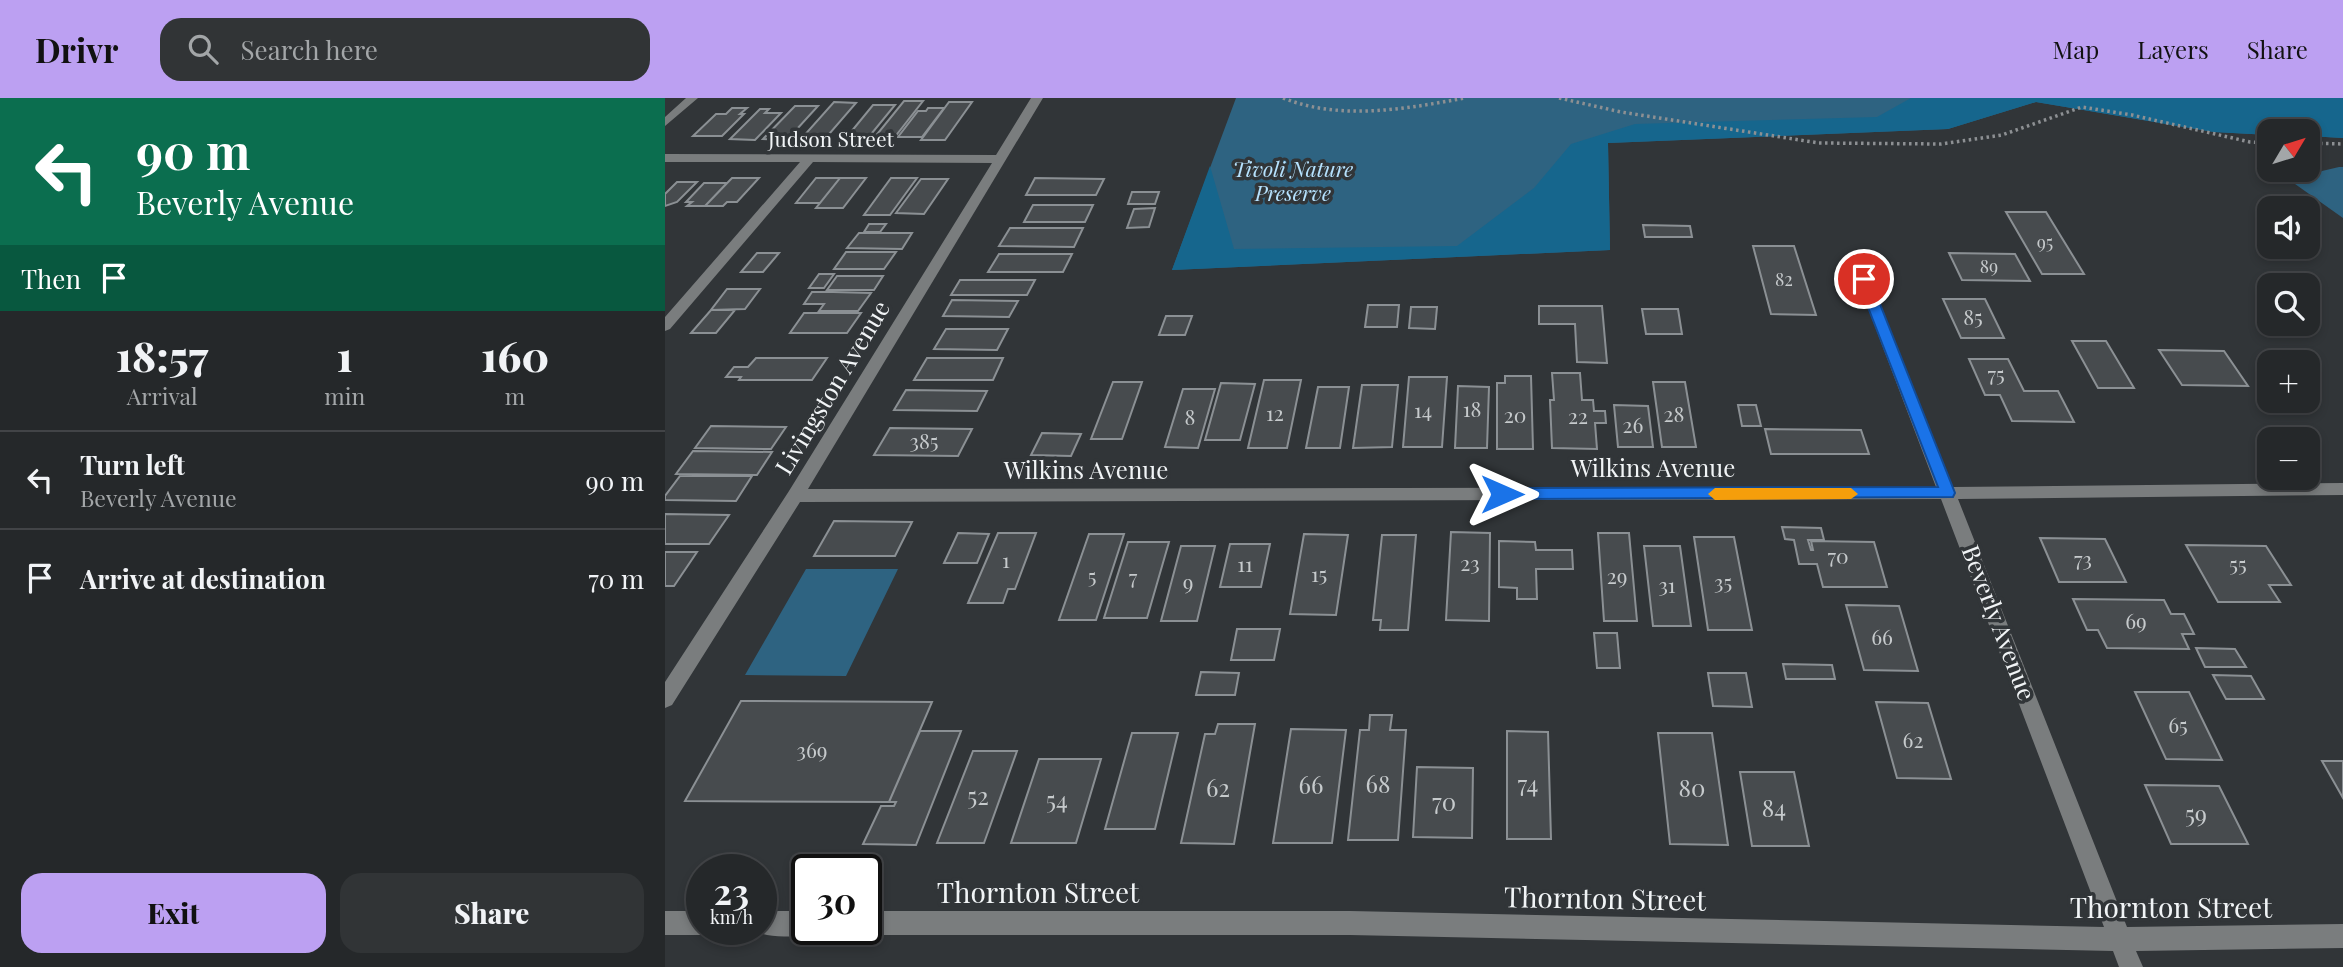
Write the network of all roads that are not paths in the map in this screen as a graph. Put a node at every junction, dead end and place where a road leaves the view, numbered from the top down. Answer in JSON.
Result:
{"nodes":[{"id":1,"x":692,"y":98,"type":"edge"},
{"id":2,"x":1037,"y":98,"type":"edge"},
{"id":3,"x":665,"y":122,"type":"edge"},
{"id":4,"x":665,"y":158,"type":"edge"},
{"id":5,"x":809,"y":159,"type":"junction"},
{"id":6,"x":997,"y":159,"type":"junction"},
{"id":7,"x":1864,"y":279,"type":"dead end"},
{"id":8,"x":665,"y":326,"type":"edge"},
{"id":9,"x":2343,"y":489,"type":"edge"},
{"id":10,"x":1948,"y":493,"type":"junction"},
{"id":11,"x":795,"y":496,"type":"junction"},
{"id":12,"x":665,"y":699,"type":"edge"},
{"id":13,"x":665,"y":923,"type":"edge"},
{"id":14,"x":686,"y":923,"type":"edge"},
{"id":15,"x":882,"y":923,"type":"edge"},
{"id":16,"x":2343,"y":936,"type":"edge"},
{"id":17,"x":2120,"y":939,"type":"junction"},
{"id":18,"x":2131,"y":967,"type":"edge"}],
"edges":[{"from":1,"to":3,"type":"street"},
{"from":2,"to":6,"type":"street","name":"Livingston Avenue"},
{"from":4,"to":5,"type":"street","name":"Judson Street"},
{"from":5,"to":6,"type":"street","name":"Judson Street"},
{"from":5,"to":8,"type":"street"},
{"from":6,"to":11,"type":"street","name":"Livingston Avenue"},
{"from":7,"to":10,"type":"street","name":"Beverly Avenue"},
{"from":9,"to":10,"type":"street","name":"Wilkins Avenue"},
{"from":10,"to":11,"type":"street","name":"Wilkins Avenue"},
{"from":10,"to":17,"type":"street","name":"Beverly Avenue"},
{"from":11,"to":12,"type":"street","name":"Livingston Avenue"},
{"from":13,"to":14,"type":"street"},
{"from":15,"to":17,"type":"street","name":"Thornton Street"},
{"from":16,"to":17,"type":"street","name":"Thornton Street"},
{"from":17,"to":18,"type":"street","name":"Beverly Avenue"}]}
